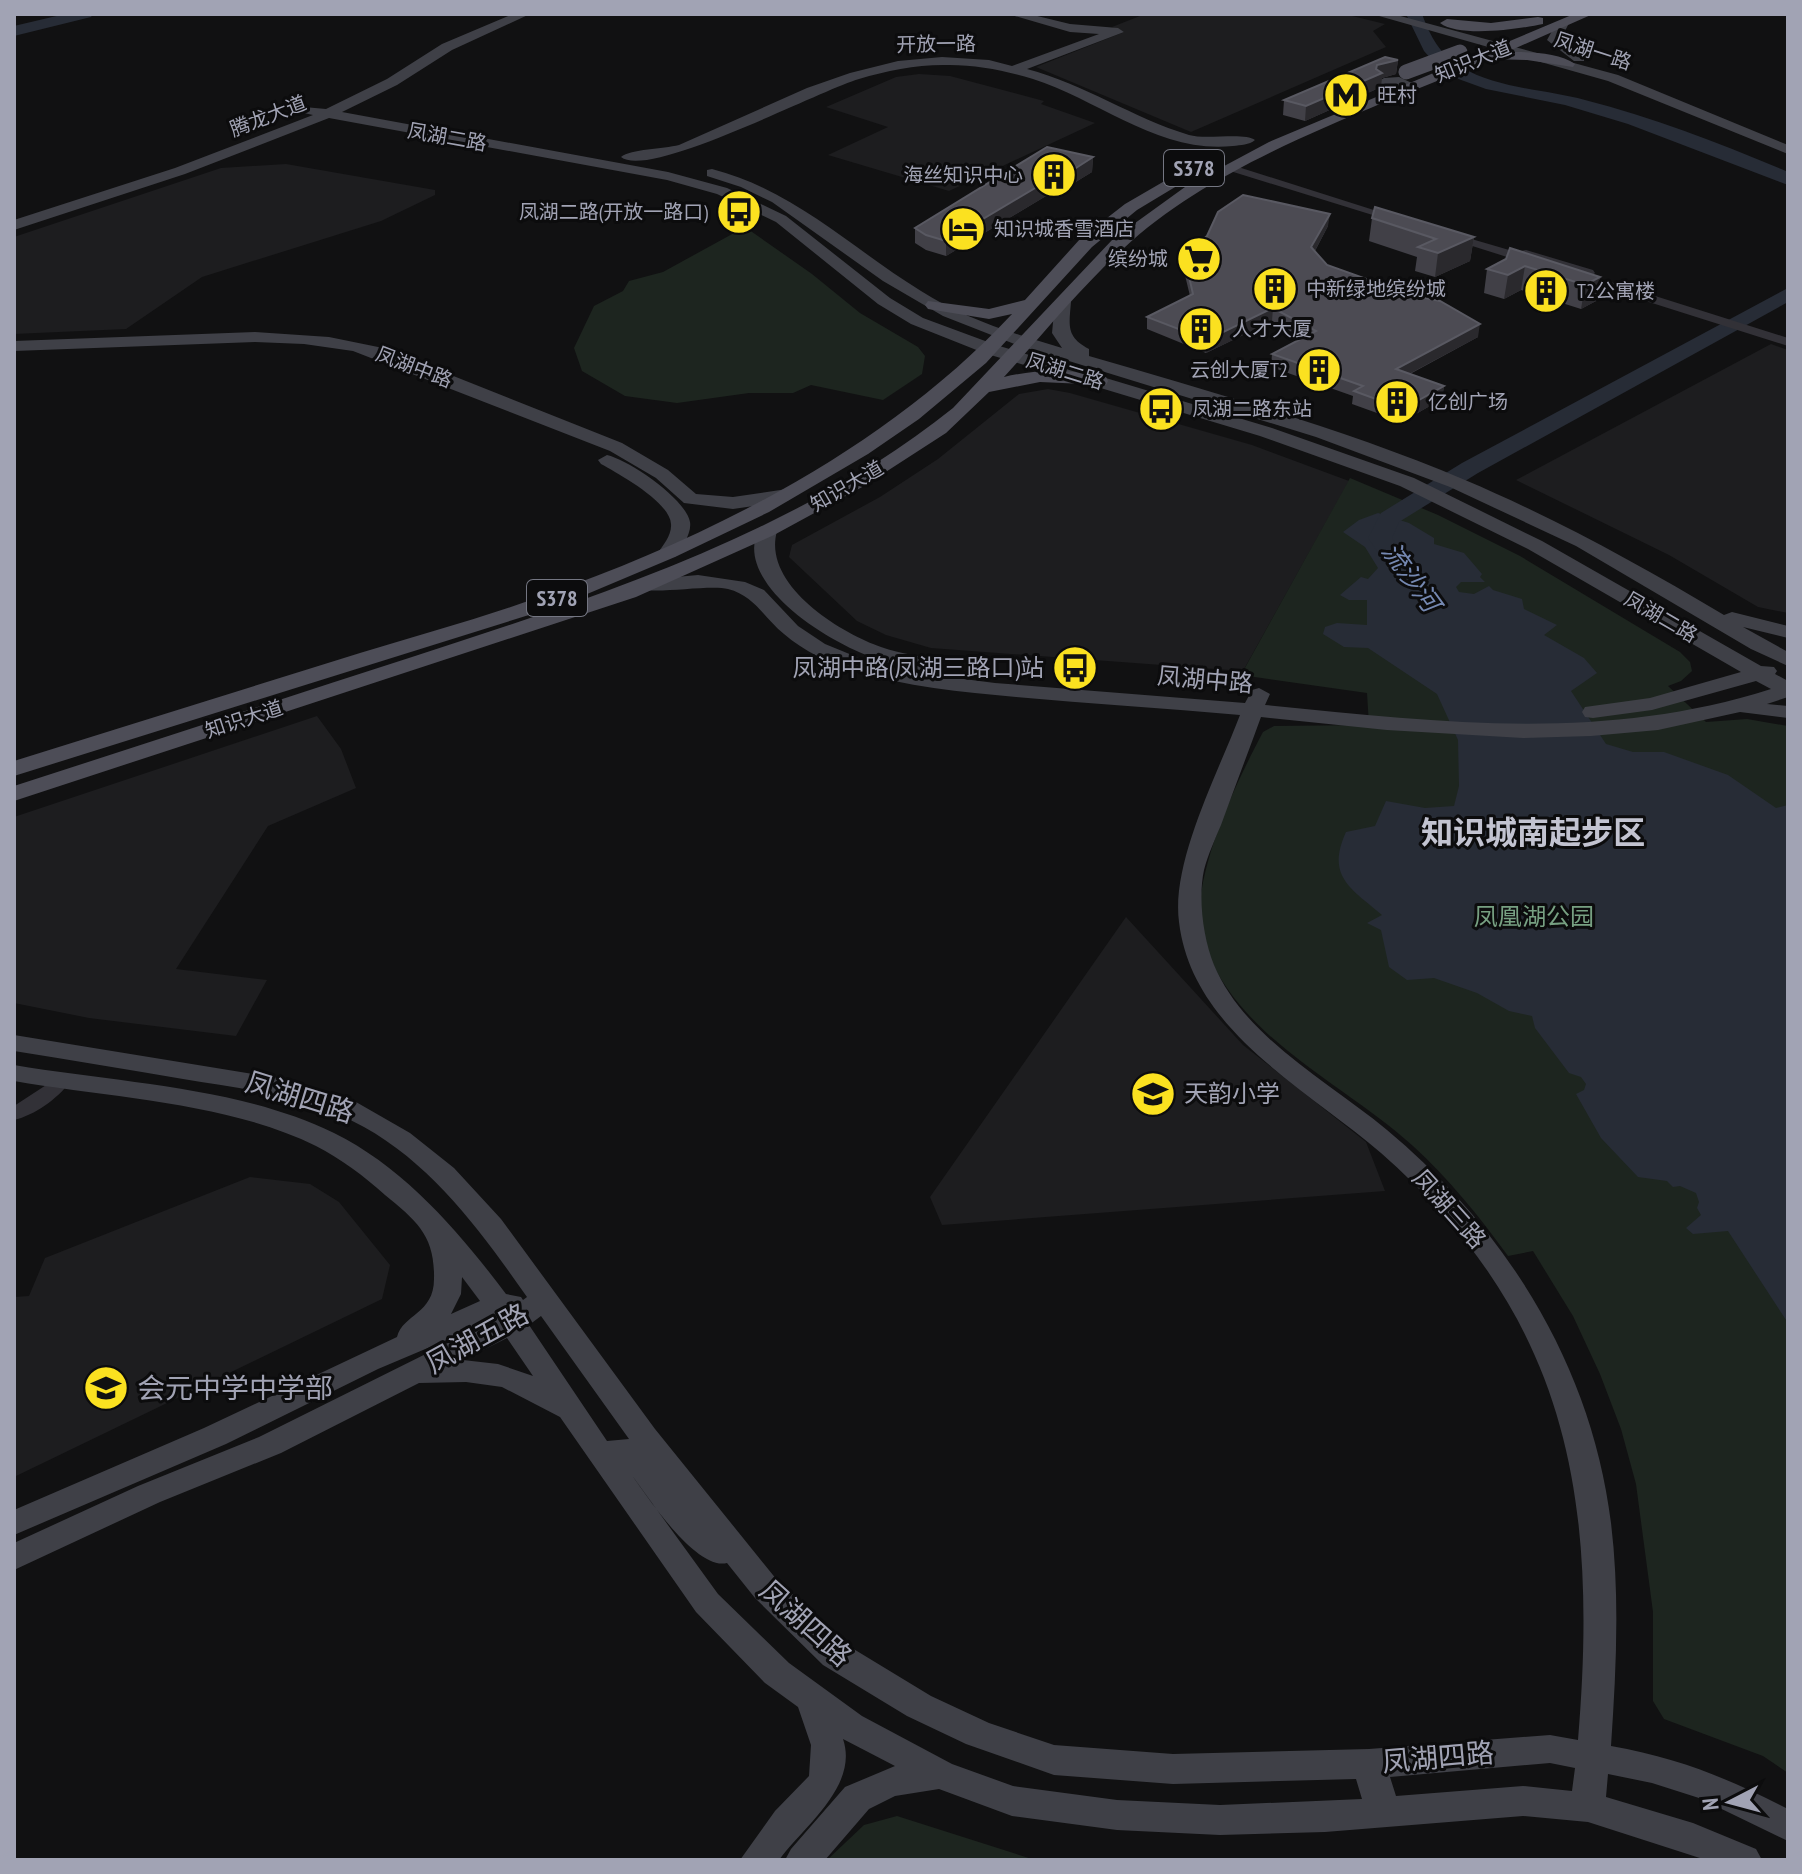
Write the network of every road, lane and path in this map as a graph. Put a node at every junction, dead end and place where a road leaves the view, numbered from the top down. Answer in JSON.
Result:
{"nodes":[{"id":1,"x":503,"y":14,"type":"edge"},
{"id":2,"x":524,"y":14,"type":"edge"},
{"id":3,"x":1014,"y":14,"type":"edge"},
{"id":4,"x":1378,"y":14,"type":"edge"},
{"id":5,"x":1586,"y":14,"type":"edge"},
{"id":6,"x":1402,"y":16,"type":"edge"},
{"id":7,"x":1558,"y":20,"type":"edge"},
{"id":8,"x":1538,"y":21,"type":"junction"},
{"id":9,"x":1443,"y":27,"type":"junction"},
{"id":10,"x":1504,"y":41,"type":"junction"},
{"id":11,"x":1460,"y":52,"type":"junction"},
{"id":12,"x":1479,"y":60,"type":"junction"},
{"id":13,"x":1574,"y":61,"type":"junction"},
{"id":14,"x":1016,"y":69,"type":"junction"},
{"id":15,"x":1597,"y":73,"type":"junction"},
{"id":16,"x":390,"y":76,"type":"junction"},
{"id":17,"x":1406,"y":81,"type":"junction"},
{"id":18,"x":1678,"y":91,"type":"junction"},
{"id":19,"x":345,"y":106,"type":"junction"},
{"id":20,"x":327,"y":108,"type":"junction"},
{"id":21,"x":309,"y":110,"type":"joint"},
{"id":22,"x":402,"y":118,"type":"junction"},
{"id":23,"x":386,"y":127,"type":"junction"},
{"id":24,"x":285,"y":131,"type":"junction"},
{"id":25,"x":247,"y":136,"type":"junction"},
{"id":26,"x":1788,"y":138,"type":"edge"},
{"id":27,"x":262,"y":140,"type":"junction"},
{"id":28,"x":1248,"y":140,"type":"junction"},
{"id":29,"x":1788,"y":150,"type":"edge"},
{"id":30,"x":628,"y":157,"type":"junction"},
{"id":31,"x":690,"y":161,"type":"dead end"},
{"id":32,"x":1233,"y":166,"type":"junction"},
{"id":33,"x":1186,"y":172,"type":"junction"},
{"id":34,"x":14,"y":214,"type":"edge"},
{"id":35,"x":1411,"y":221,"type":"edge"},
{"id":36,"x":14,"y":225,"type":"edge"},
{"id":37,"x":1441,"y":230,"type":"edge"},
{"id":38,"x":1035,"y":302,"type":"junction"},
{"id":39,"x":1063,"y":302,"type":"junction"},
{"id":40,"x":934,"y":305,"type":"junction"},
{"id":41,"x":911,"y":317,"type":"junction"},
{"id":42,"x":1779,"y":334,"type":"edge"},
{"id":43,"x":996,"y":341,"type":"junction"},
{"id":44,"x":1788,"y":342,"type":"edge"},
{"id":45,"x":14,"y":346,"type":"edge"},
{"id":46,"x":1020,"y":349,"type":"junction"},
{"id":47,"x":14,"y":355,"type":"edge"},
{"id":48,"x":1118,"y":369,"type":"junction"},
{"id":49,"x":959,"y":376,"type":"junction"},
{"id":50,"x":1099,"y":381,"type":"junction"},
{"id":51,"x":983,"y":388,"type":"junction"},
{"id":52,"x":787,"y":495,"type":"junction"},
{"id":53,"x":691,"y":499,"type":"junction"},
{"id":54,"x":671,"y":506,"type":"junction"},
{"id":55,"x":767,"y":531,"type":"junction"},
{"id":56,"x":668,"y":553,"type":"junction"},
{"id":57,"x":1568,"y":563,"type":"junction"},
{"id":58,"x":776,"y":580,"type":"junction"},
{"id":59,"x":643,"y":586,"type":"junction"},
{"id":60,"x":755,"y":593,"type":"junction"},
{"id":61,"x":1675,"y":594,"type":"junction"},
{"id":62,"x":1695,"y":608,"type":"junction"},
{"id":63,"x":1667,"y":620,"type":"junction"},
{"id":64,"x":1788,"y":632,"type":"edge"},
{"id":65,"x":1788,"y":661,"type":"edge"},
{"id":66,"x":1759,"y":674,"type":"junction"},
{"id":67,"x":1788,"y":690,"type":"edge"},
{"id":68,"x":1666,"y":700,"type":"junction"},
{"id":69,"x":1257,"y":702,"type":"junction"},
{"id":70,"x":1788,"y":712,"type":"edge"},
{"id":71,"x":1699,"y":715,"type":"junction"},
{"id":72,"x":1624,"y":718,"type":"junction"},
{"id":73,"x":14,"y":769,"type":"edge"},
{"id":74,"x":14,"y":794,"type":"edge"},
{"id":75,"x":14,"y":1043,"type":"edge"},
{"id":76,"x":14,"y":1073,"type":"edge"},
{"id":77,"x":60,"y":1082,"type":"junction"},
{"id":78,"x":14,"y":1114,"type":"edge"},
{"id":79,"x":444,"y":1174,"type":"junction"},
{"id":80,"x":401,"y":1192,"type":"junction"},
{"id":81,"x":442,"y":1234,"type":"junction"},
{"id":82,"x":545,"y":1299,"type":"junction"},
{"id":83,"x":503,"y":1315,"type":"junction"},
{"id":84,"x":368,"y":1361,"type":"junction"},
{"id":85,"x":407,"y":1377,"type":"junction"},
{"id":86,"x":263,"y":1413,"type":"junction"},
{"id":87,"x":574,"y":1414,"type":"junction"},
{"id":88,"x":616,"y":1476,"type":"junction"},
{"id":89,"x":149,"y":1494,"type":"junction"},
{"id":90,"x":14,"y":1523,"type":"edge"},
{"id":91,"x":14,"y":1557,"type":"edge"},
{"id":92,"x":766,"y":1589,"type":"junction"},
{"id":93,"x":813,"y":1701,"type":"junction"},
{"id":94,"x":1593,"y":1756,"type":"junction"},
{"id":95,"x":1369,"y":1764,"type":"junction"},
{"id":96,"x":940,"y":1774,"type":"junction"},
{"id":97,"x":1588,"y":1807,"type":"junction"},
{"id":98,"x":1384,"y":1813,"type":"junction"},
{"id":99,"x":1788,"y":1826,"type":"edge"},
{"id":100,"x":770,"y":1857,"type":"edge"},
{"id":101,"x":803,"y":1860,"type":"edge"},
{"id":102,"x":1744,"y":1860,"type":"edge"}],
"edges":[{"from":1,"to":16,"type":"street","name":"腾龙大道"},
{"from":2,"to":16,"type":"street"},
{"from":3,"to":14,"type":"street"},
{"from":4,"to":6,"type":"street","name":"凤湖一路"},
{"from":5,"to":7,"type":"main road","name":"知识大道","number":"S378"},
{"from":6,"to":9,"type":"street","name":"凤湖一路"},
{"from":7,"to":8,"type":"main road","name":"知识大道","number":"S378"},
{"from":7,"to":10,"type":"main road","name":"知识大道","number":"S378"},
{"from":7,"to":13,"type":"street"},
{"from":8,"to":9,"type":"main road"},
{"from":8,"to":10,"type":"main road","name":"知识大道","number":"S378"},
{"from":9,"to":10,"type":"street","name":"凤湖一路"},
{"from":9,"to":11,"type":"street"},
{"from":10,"to":11,"type":"main road","name":"知识大道","number":"S378"},
{"from":10,"to":12,"type":"main road","name":"知识大道","number":"S378"},
{"from":10,"to":13,"type":"street","name":"凤湖一路"},
{"from":11,"to":17,"type":"main road","name":"知识大道","number":"S378","bridge":true},
{"from":12,"to":13,"type":"main road"},
{"from":12,"to":17,"type":"main road","name":"知识大道","number":"S378"},
{"from":13,"to":15,"type":"street","name":"凤湖一路"},
{"from":13,"to":18,"type":"street","name":"凤湖一路"},
{"from":14,"to":28,"type":"street","name":"开放一路"},
{"from":14,"to":30,"type":"street","name":"开放一路"},
{"from":15,"to":18,"type":"street"},
{"from":15,"to":29,"type":"street","name":"凤湖一路"},
{"from":16,"to":19,"type":"street","name":"腾龙大道"},
{"from":16,"to":20,"type":"street","name":"腾龙大道"},
{"from":16,"to":22,"type":"street"},
{"from":17,"to":28,"type":"main road","name":"知识大道","number":"S378"},
{"from":17,"to":32,"type":"main road","name":"知识大道","number":"S378"},
{"from":18,"to":26,"type":"street","name":"凤湖一路"},
{"from":19,"to":20,"type":"street","name":"腾龙大道"},
{"from":19,"to":22,"type":"street","name":"凤湖二路"},
{"from":20,"to":21,"type":"street","name":"凤湖二路"},
{"from":20,"to":23,"type":"street","name":"凤湖二路"},
{"from":20,"to":24,"type":"street","name":"腾龙大道"},
{"from":21,"to":25,"type":"street","name":"腾龙大道"},
{"from":22,"to":30,"type":"street","name":"凤湖二路"},
{"from":23,"to":24,"type":"street"},
{"from":23,"to":41,"type":"street","name":"凤湖二路"},
{"from":24,"to":27,"type":"street","name":"腾龙大道"},
{"from":25,"to":27,"type":"street"},
{"from":25,"to":34,"type":"street","name":"腾龙大道"},
{"from":27,"to":36,"type":"street","name":"腾龙大道"},
{"from":28,"to":33,"type":"main road","name":"知识大道","number":"S378"},
{"from":30,"to":40,"type":"street","name":"凤湖二路"},
{"from":31,"to":33,"type":"street","name":"开放一路"},
{"from":32,"to":35,"type":"street"},
{"from":32,"to":39,"type":"main road","name":"知识大道","number":"S378"},
{"from":33,"to":38,"type":"main road","name":"知识大道","number":"S378"},
{"from":37,"to":42,"type":"street"},
{"from":38,"to":40,"type":"main road"},
{"from":38,"to":43,"type":"main road","name":"知识大道","number":"S378"},
{"from":39,"to":46,"type":"main road","name":"知识大道","number":"S378"},
{"from":39,"to":48,"type":"street"},
{"from":40,"to":41,"type":"street"},
{"from":40,"to":43,"type":"street","name":"凤湖二路"},
{"from":41,"to":43,"type":"street","name":"凤湖二路"},
{"from":41,"to":49,"type":"street"},
{"from":42,"to":44,"type":"street"},
{"from":43,"to":46,"type":"street","name":"凤湖二路"},
{"from":43,"to":49,"type":"main road","name":"知识大道","number":"S378"},
{"from":45,"to":53,"type":"street","name":"凤湖中路"},
{"from":46,"to":48,"type":"street","name":"凤湖二路"},
{"from":46,"to":50,"type":"street","name":"凤湖二路"},
{"from":46,"to":51,"type":"main road","name":"知识大道","number":"S378"},
{"from":47,"to":54,"type":"street","name":"凤湖中路"},
{"from":48,"to":50,"type":"street"},
{"from":48,"to":61,"type":"street","name":"凤湖二路"},
{"from":49,"to":52,"type":"main road","name":"知识大道","number":"S378"},
{"from":50,"to":51,"type":"main road"},
{"from":50,"to":57,"type":"street","name":"凤湖二路"},
{"from":51,"to":55,"type":"main road","name":"知识大道","number":"S378"},
{"from":52,"to":53,"type":"street"},
{"from":52,"to":56,"type":"main road","name":"知识大道","number":"S378"},
{"from":53,"to":54,"type":"street"},
{"from":54,"to":56,"type":"street"},
{"from":55,"to":58,"type":"street","name":"凤湖中路"},
{"from":55,"to":59,"type":"main road","name":"知识大道","number":"S378"},
{"from":56,"to":73,"type":"main road","name":"知识大道","number":"S378"},
{"from":57,"to":61,"type":"street"},
{"from":57,"to":63,"type":"street","name":"凤湖二路"},
{"from":58,"to":60,"type":"street"},
{"from":58,"to":69,"type":"street","name":"凤湖中路"},
{"from":59,"to":60,"type":"street"},
{"from":59,"to":74,"type":"main road","name":"知识大道","number":"S378"},
{"from":60,"to":69,"type":"street","name":"凤湖中路"},
{"from":61,"to":62,"type":"street","name":"凤湖二路"},
{"from":62,"to":64,"type":"street"},
{"from":62,"to":65,"type":"street","name":"凤湖二路"},
{"from":63,"to":66,"type":"street","name":"凤湖二路"},
{"from":63,"to":68,"type":"street"},
{"from":65,"to":66,"type":"street","name":"凤湖中路"},
{"from":66,"to":67,"type":"street","name":"凤湖二路"},
{"from":66,"to":68,"type":"street","name":"凤湖中路"},
{"from":67,"to":71,"type":"street","name":"凤湖中路"},
{"from":68,"to":72,"type":"street","name":"凤湖中路"},
{"from":69,"to":72,"type":"street","name":"凤湖中路"},
{"from":69,"to":94,"type":"street","name":"凤湖三路"},
{"from":70,"to":71,"type":"street"},
{"from":71,"to":72,"type":"street","name":"凤湖中路"},
{"from":75,"to":79,"type":"street","name":"凤湖四路"},
{"from":76,"to":77,"type":"street","name":"凤湖四路"},
{"from":77,"to":78,"type":"street"},
{"from":77,"to":80,"type":"street","name":"凤湖四路"},
{"from":79,"to":80,"type":"street"},
{"from":79,"to":82,"type":"street","name":"凤湖四路"},
{"from":80,"to":81,"type":"street","name":"凤湖四路"},
{"from":81,"to":83,"type":"street","name":"凤湖四路"},
{"from":81,"to":84,"type":"street"},
{"from":82,"to":83,"type":"street","name":"凤湖五路"},
{"from":82,"to":92,"type":"street","name":"凤湖四路"},
{"from":83,"to":84,"type":"street","name":"凤湖五路"},
{"from":83,"to":85,"type":"street","name":"凤湖五路"},
{"from":83,"to":87,"type":"street","name":"凤湖四路"},
{"from":84,"to":86,"type":"street","name":"凤湖五路"},
{"from":85,"to":87,"type":"street"},
{"from":85,"to":89,"type":"street","name":"凤湖五路"},
{"from":86,"to":89,"type":"street"},
{"from":86,"to":90,"type":"street","name":"凤湖五路"},
{"from":87,"to":88,"type":"street","name":"凤湖四路"},
{"from":88,"to":92,"type":"street"},
{"from":88,"to":93,"type":"street","name":"凤湖四路"},
{"from":89,"to":91,"type":"street","name":"凤湖五路"},
{"from":92,"to":95,"type":"street","name":"凤湖四路"},
{"from":93,"to":96,"type":"street","name":"凤湖四路"},
{"from":93,"to":100,"type":"street"},
{"from":94,"to":95,"type":"street","name":"凤湖四路"},
{"from":94,"to":97,"type":"street","name":"凤湖三路"},
{"from":94,"to":99,"type":"street","name":"凤湖四路"},
{"from":95,"to":98,"type":"street"},
{"from":96,"to":98,"type":"street","name":"凤湖四路"},
{"from":96,"to":101,"type":"street"},
{"from":97,"to":98,"type":"street","name":"凤湖四路"},
{"from":97,"to":102,"type":"street","name":"凤湖四路"}]}
